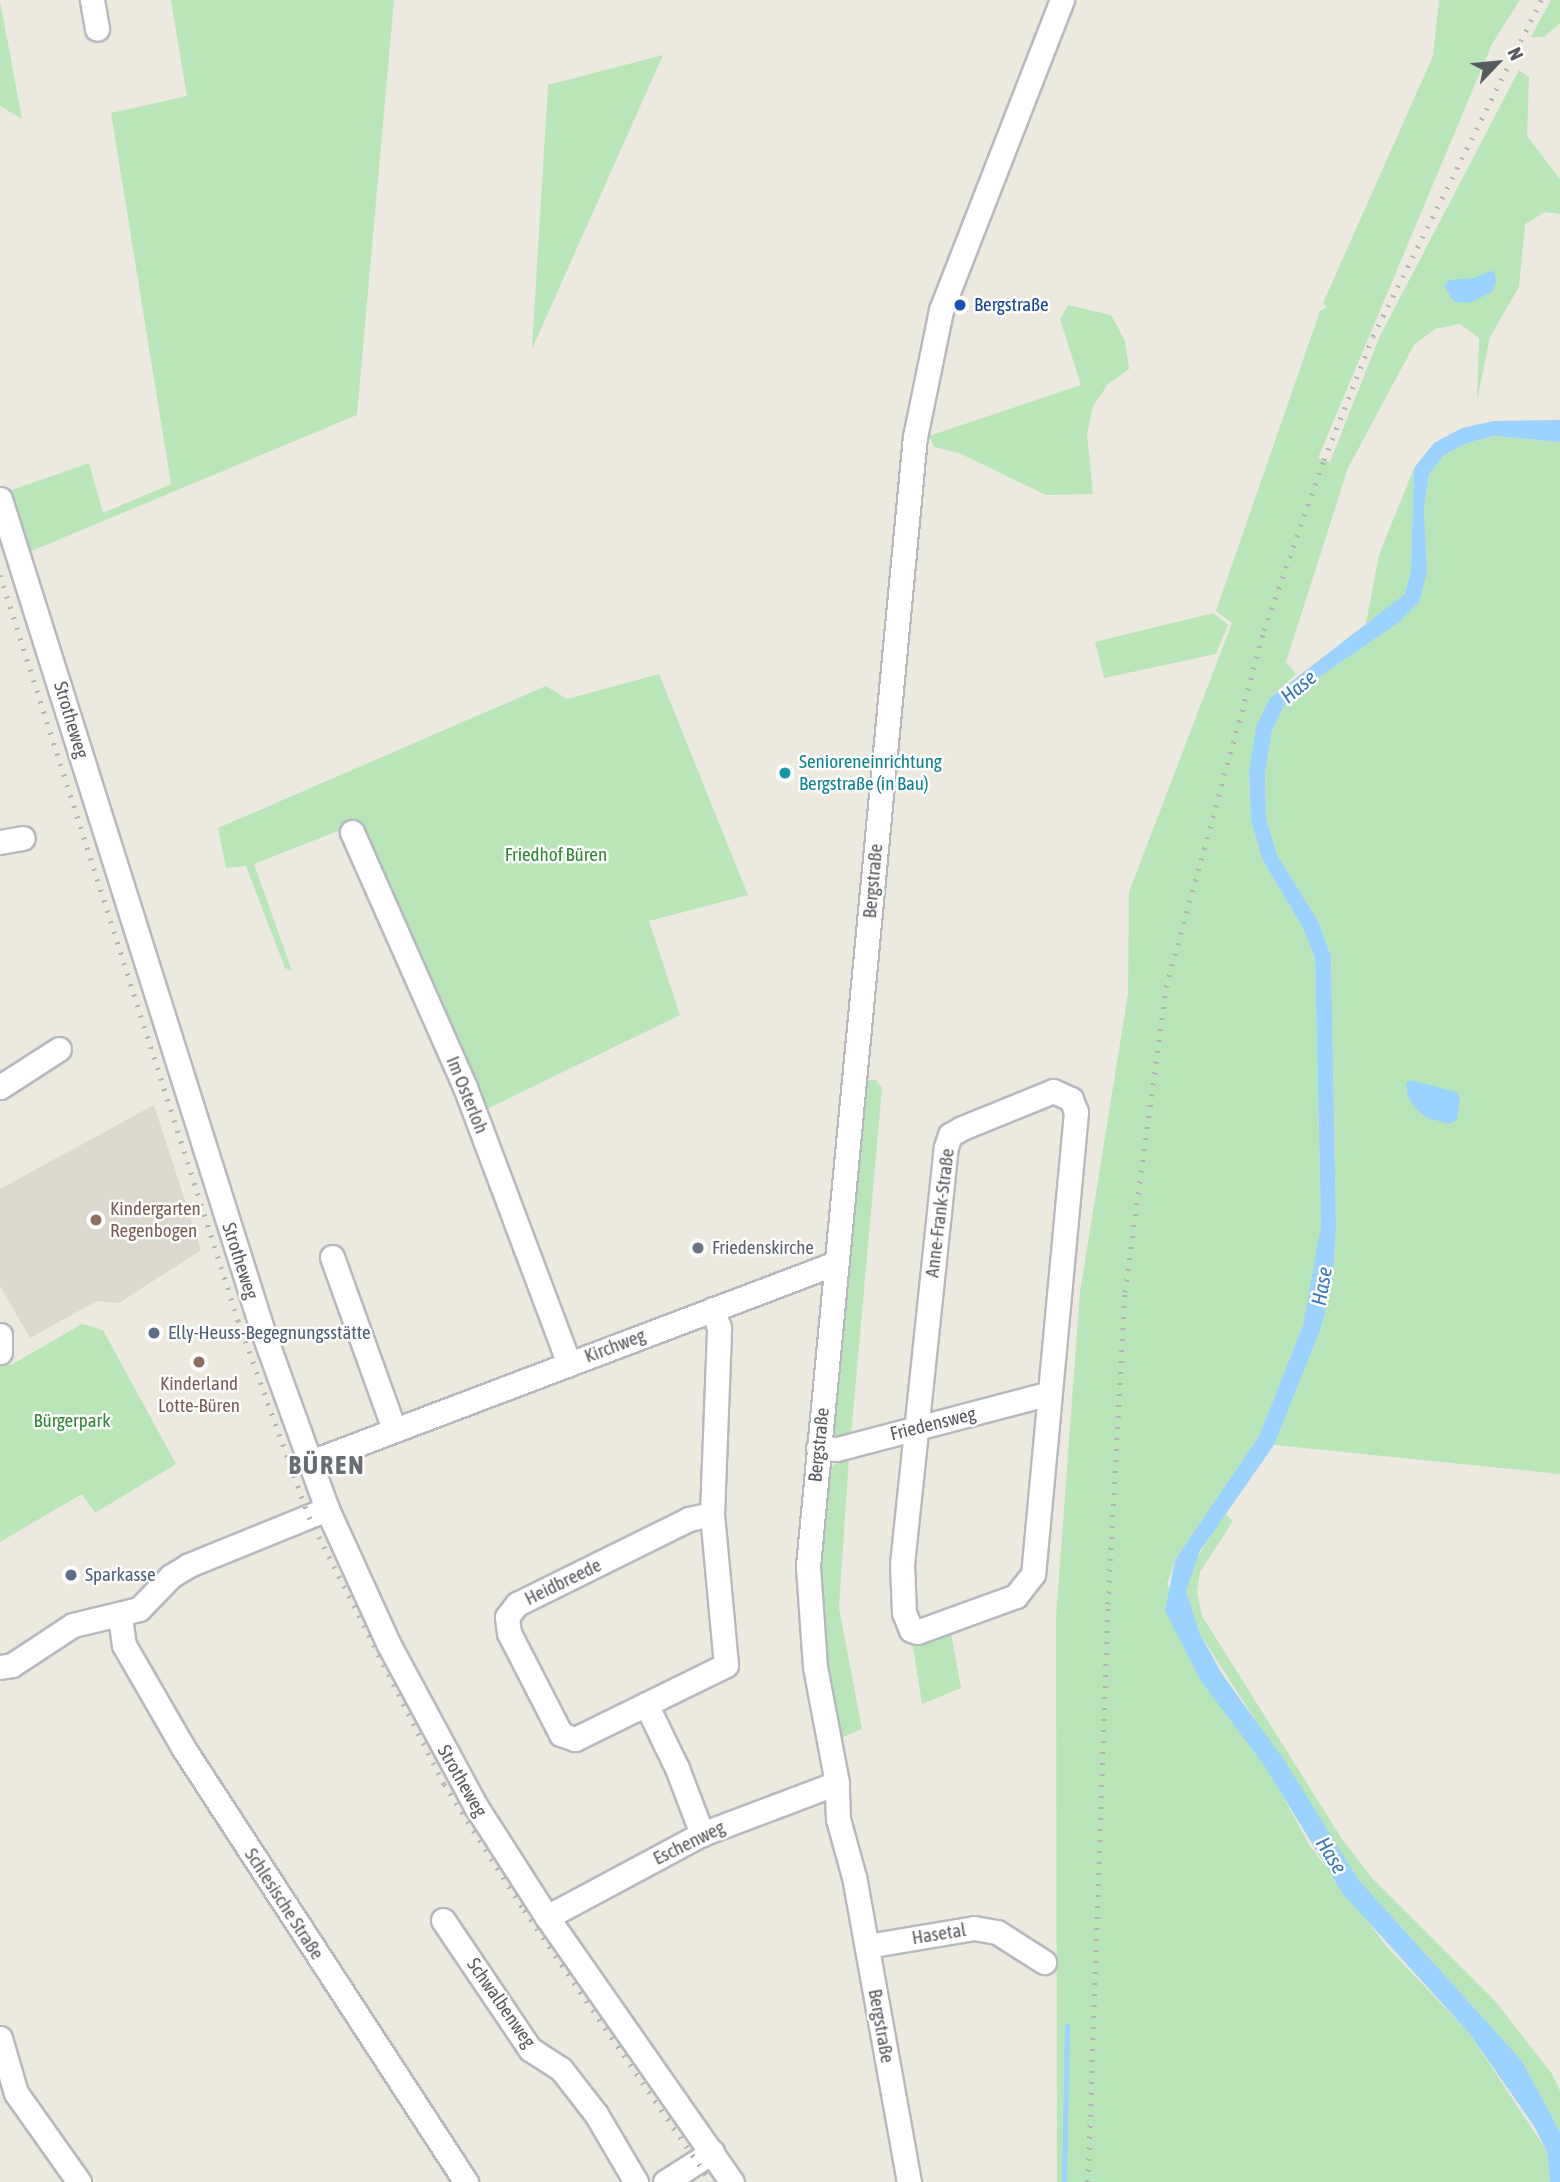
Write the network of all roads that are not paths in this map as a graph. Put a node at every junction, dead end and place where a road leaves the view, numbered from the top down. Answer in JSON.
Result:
{"nodes":[{"id":1,"x":92,"y":0,"type":"edge"},
{"id":2,"x":1062,"y":0,"type":"edge"},
{"id":3,"x":97,"y":29,"type":"dead end"},
{"id":4,"x":0,"y":499,"type":"edge"},
{"id":5,"x":352,"y":832,"type":"dead end"},
{"id":6,"x":59,"y":1049,"type":"dead end"},
{"id":7,"x":0,"y":1087,"type":"edge"},
{"id":8,"x":332,"y":1256,"type":"dead end"},
{"id":9,"x":836,"y":1263,"type":"junction"},
{"id":10,"x":713,"y":1309,"type":"junction"},
{"id":11,"x":0,"y":1335,"type":"edge"},
{"id":12,"x":0,"y":1352,"type":"edge"},
{"id":13,"x":569,"y":1364,"type":"junction"},
{"id":14,"x":1047,"y":1394,"type":"junction"},
{"id":15,"x":917,"y":1427,"type":"junction"},
{"id":16,"x":394,"y":1429,"type":"junction"},
{"id":17,"x":818,"y":1448,"type":"junction"},
{"id":18,"x":308,"y":1463,"type":"junction"},
{"id":19,"x":327,"y":1509,"type":"junction"},
{"id":20,"x":712,"y":1514,"type":"junction"},
{"id":21,"x":120,"y":1617,"type":"junction"},
{"id":22,"x":0,"y":1667,"type":"edge"},
{"id":23,"x":646,"y":1704,"type":"junction"},
{"id":24,"x":837,"y":1783,"type":"junction"},
{"id":25,"x":702,"y":1835,"type":"junction"},
{"id":26,"x":547,"y":1917,"type":"junction"},
{"id":27,"x":443,"y":1920,"type":"dead end"},
{"id":28,"x":867,"y":1946,"type":"junction"},
{"id":29,"x":1044,"y":1962,"type":"dead end"},
{"id":30,"x":0,"y":2038,"type":"edge"},
{"id":31,"x":712,"y":2152,"type":"junction"},
{"id":32,"x":79,"y":2182,"type":"edge"},
{"id":33,"x":466,"y":2182,"type":"edge"},
{"id":34,"x":636,"y":2182,"type":"edge"},
{"id":35,"x":665,"y":2182,"type":"edge"},
{"id":36,"x":732,"y":2182,"type":"edge"},
{"id":37,"x":909,"y":2182,"type":"edge"}],
"edges":[{"from":1,"to":3,"type":"street"},
{"from":2,"to":9,"type":"street","name":"Bergstraße"},
{"from":4,"to":18,"type":"street","name":"Strotheweg"},
{"from":5,"to":13,"type":"street","name":"Im Osterloh"},
{"from":6,"to":7,"type":"street"},
{"from":8,"to":16,"type":"street"},
{"from":9,"to":10,"type":"street","name":"Kirchweg"},
{"from":9,"to":17,"type":"street","name":"Bergstraße"},
{"from":10,"to":13,"type":"street","name":"Kirchweg"},
{"from":10,"to":20,"type":"street","name":"Heidbreede"},
{"from":11,"to":12,"type":"street"},
{"from":13,"to":16,"type":"street","name":"Kirchweg"},
{"from":14,"to":15,"type":"street","name":"Friedensweg"},
{"from":14,"to":15,"type":"street"},
{"from":14,"to":15,"type":"street","name":"Anne-Frank-Straße"},
{"from":15,"to":17,"type":"street","name":"Friedensweg"},
{"from":16,"to":18,"type":"street","name":"Kirchweg"},
{"from":17,"to":24,"type":"street","name":"Bergstraße"},
{"from":18,"to":19,"type":"street","name":"Strotheweg"},
{"from":19,"to":21,"type":"street"},
{"from":19,"to":26,"type":"street","name":"Strotheweg"},
{"from":20,"to":23,"type":"street","name":"Heidbreede"},
{"from":20,"to":23,"type":"street","name":"Heidbreede"},
{"from":21,"to":22,"type":"street"},
{"from":21,"to":33,"type":"street","name":"Schlesische Straße"},
{"from":23,"to":25,"type":"street"},
{"from":24,"to":25,"type":"street","name":"Eschenweg"},
{"from":24,"to":28,"type":"street","name":"Bergstraße"},
{"from":25,"to":26,"type":"street","name":"Eschenweg"},
{"from":26,"to":31,"type":"street","name":"Strotheweg"},
{"from":27,"to":34,"type":"street","name":"Schwalbenweg"},
{"from":28,"to":29,"type":"street","name":"Hasetal"},
{"from":28,"to":37,"type":"street","name":"Bergstraße"},
{"from":30,"to":32,"type":"street"},
{"from":31,"to":35,"type":"street"},
{"from":31,"to":36,"type":"street","name":"Strotheweg"}]}
